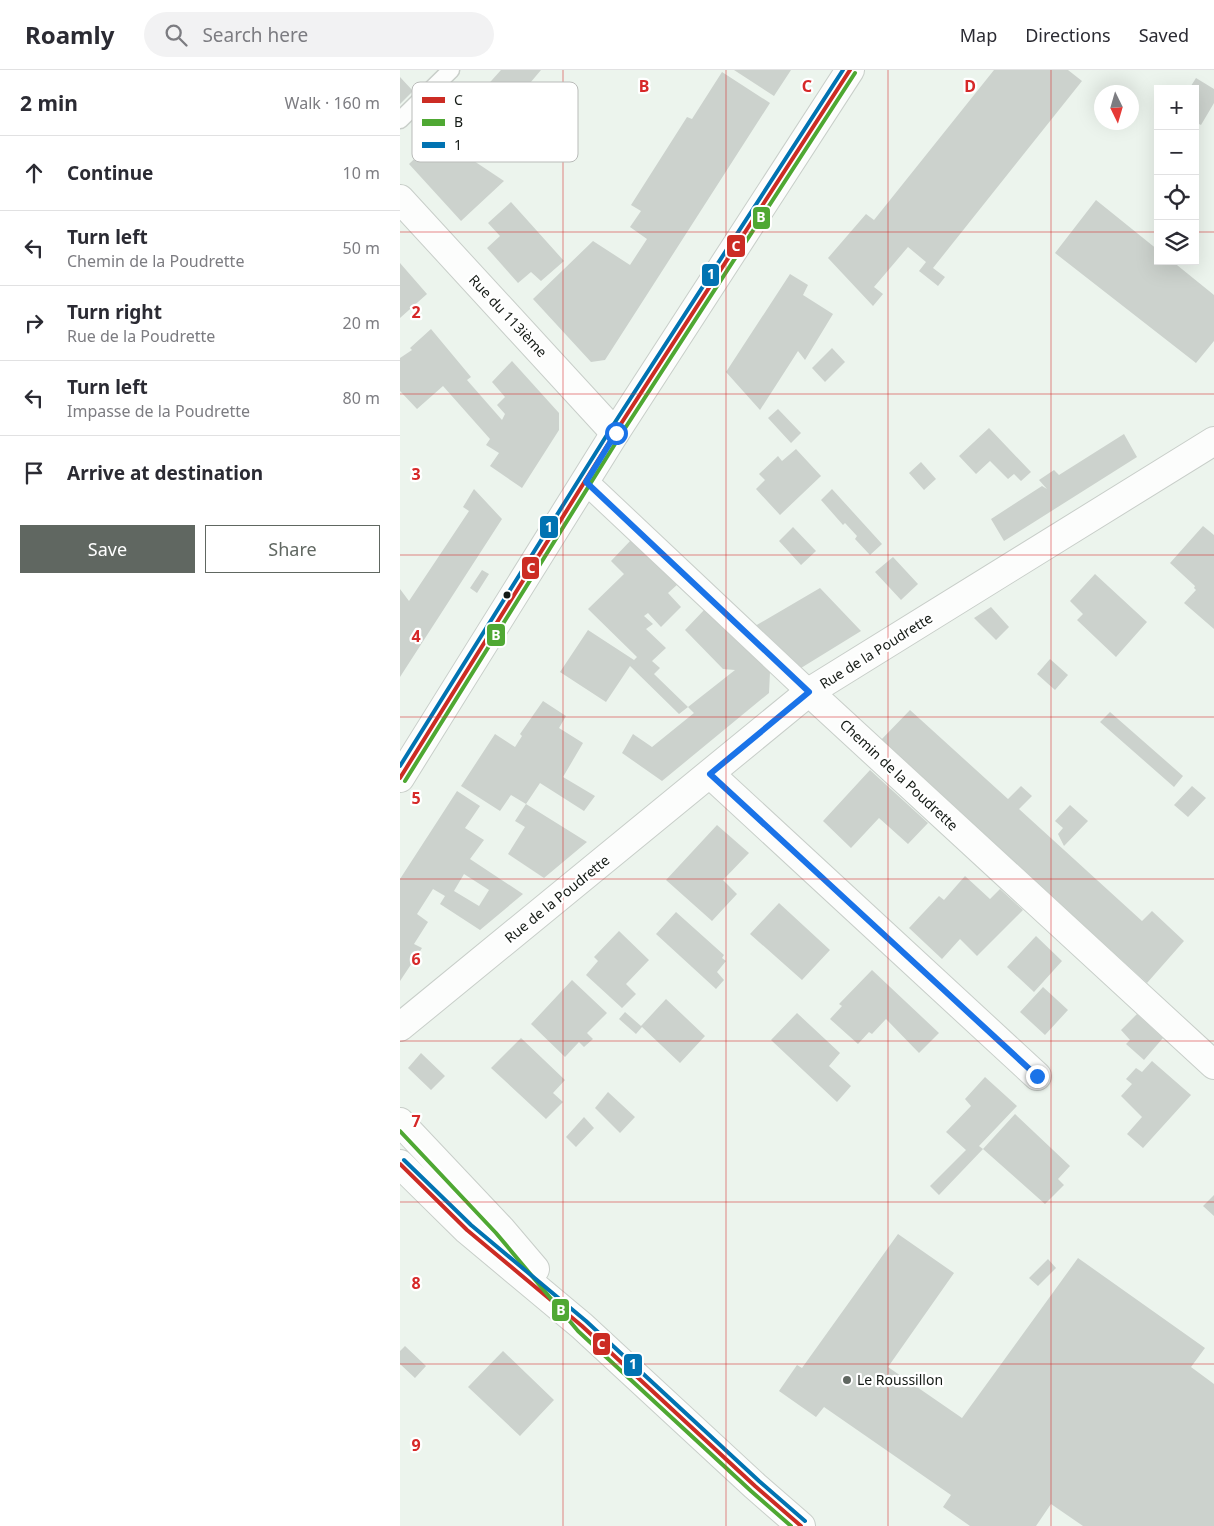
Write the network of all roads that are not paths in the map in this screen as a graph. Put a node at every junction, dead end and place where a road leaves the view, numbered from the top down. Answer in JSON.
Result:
{"nodes":[{"id":1,"x":451,"y":70,"type":"edge"},
{"id":2,"x":850,"y":70,"type":"edge"},
{"id":3,"x":439,"y":82,"type":"edge"},
{"id":4,"x":412,"y":108,"type":"edge"},
{"id":5,"x":400,"y":120,"type":"edge"},
{"id":6,"x":400,"y":200,"type":"edge"},
{"id":7,"x":616,"y":433,"type":"junction"},
{"id":8,"x":1214,"y":440,"type":"edge"},
{"id":9,"x":586,"y":482,"type":"junction"},
{"id":10,"x":809,"y":692,"type":"junction"},
{"id":11,"x":710,"y":774,"type":"junction"},
{"id":12,"x":400,"y":778,"type":"edge"},
{"id":13,"x":400,"y":1027,"type":"edge"},
{"id":14,"x":1214,"y":1065,"type":"edge"},
{"id":15,"x":1037,"y":1076,"type":"dead end"},
{"id":16,"x":400,"y":1122,"type":"edge"},
{"id":17,"x":400,"y":1164,"type":"edge"},
{"id":18,"x":582,"y":1326,"type":"junction"},
{"id":19,"x":801,"y":1526,"type":"edge"}],
"edges":[{"from":1,"to":3,"type":"lane"},
{"from":2,"to":7,"type":"street"},
{"from":4,"to":5,"type":"lane"},
{"from":6,"to":7,"type":"street","name":"Rue du 113ième"},
{"from":7,"to":9,"type":"street"},
{"from":8,"to":10,"type":"street","name":"Rue de la Poudrette"},
{"from":9,"to":10,"type":"street","name":"Chemin de la Poudrette"},
{"from":9,"to":12,"type":"street"},
{"from":10,"to":11,"type":"street","name":"Rue de la Poudrette"},
{"from":10,"to":14,"type":"street","name":"Chemin de la Poudrette"},
{"from":11,"to":13,"type":"street","name":"Rue de la Poudrette"},
{"from":11,"to":15,"type":"street"},
{"from":16,"to":18,"type":"street"},
{"from":17,"to":18,"type":"street"},
{"from":18,"to":19,"type":"street"}]}
